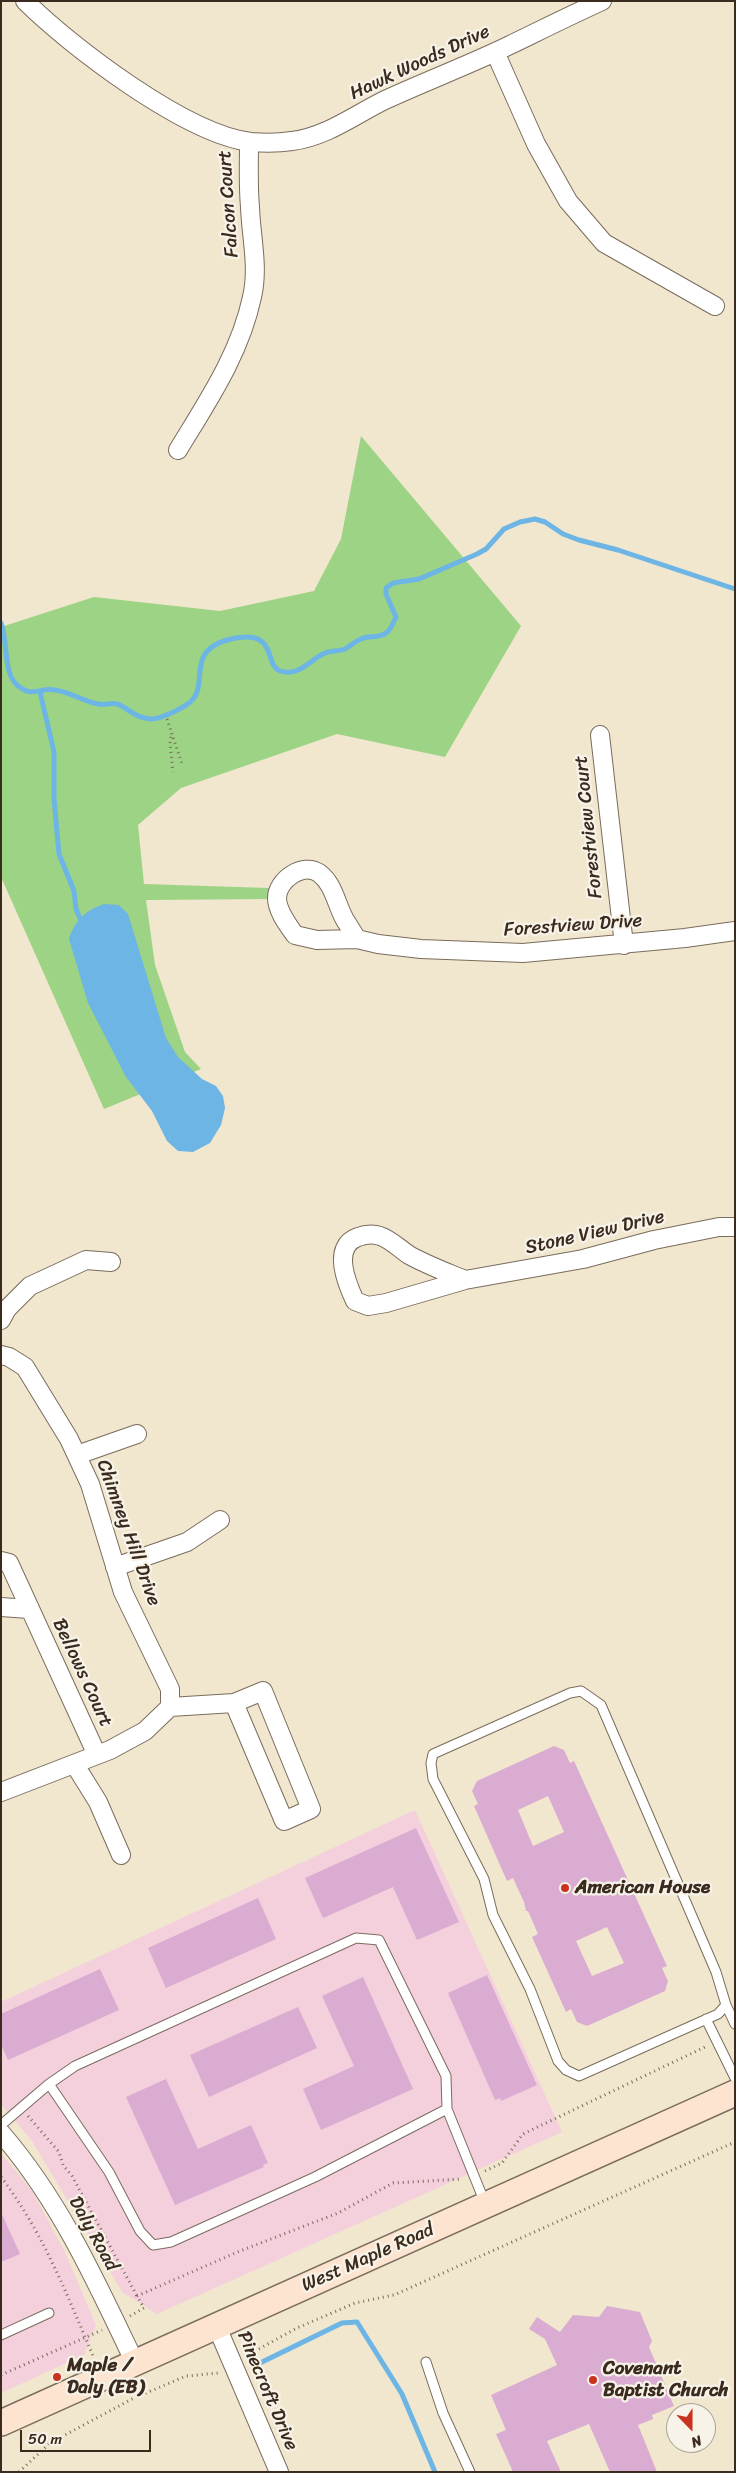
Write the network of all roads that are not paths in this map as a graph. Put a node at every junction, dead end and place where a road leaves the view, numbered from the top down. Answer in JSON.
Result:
{"nodes":[{"id":1,"x":25,"y":1,"type":"edge"},
{"id":2,"x":602,"y":1,"type":"edge"},
{"id":3,"x":495,"y":52,"type":"junction"},
{"id":4,"x":250,"y":142,"type":"junction"},
{"id":5,"x":715,"y":306,"type":"dead end"},
{"id":6,"x":178,"y":450,"type":"dead end"},
{"id":7,"x":600,"y":735,"type":"dead end"},
{"id":8,"x":735,"y":931,"type":"edge"},
{"id":9,"x":357,"y":939,"type":"junction"},
{"id":10,"x":624,"y":945,"type":"junction"},
{"id":11,"x":735,"y":1227,"type":"edge"},
{"id":12,"x":111,"y":1262,"type":"dead end"},
{"id":13,"x":465,"y":1280,"type":"junction"},
{"id":14,"x":1,"y":1320,"type":"edge"},
{"id":15,"x":1,"y":1355,"type":"edge"},
{"id":16,"x":137,"y":1434,"type":"dead end"},
{"id":17,"x":77,"y":1456,"type":"junction"},
{"id":18,"x":220,"y":1520,"type":"dead end"},
{"id":19,"x":1,"y":1561,"type":"edge"},
{"id":20,"x":115,"y":1567,"type":"junction"},
{"id":21,"x":1,"y":1607,"type":"edge"},
{"id":22,"x":29,"y":1609,"type":"junction"},
{"id":23,"x":234,"y":1703,"type":"junction"},
{"id":24,"x":170,"y":1706,"type":"junction"},
{"id":25,"x":97,"y":1755,"type":"junction"},
{"id":26,"x":75,"y":1765,"type":"junction"},
{"id":27,"x":1,"y":1792,"type":"edge"},
{"id":28,"x":121,"y":1855,"type":"dead end"},
{"id":29,"x":726,"y":2006,"type":"junction"},
{"id":30,"x":706,"y":2019,"type":"junction"},
{"id":31,"x":735,"y":2024,"type":"edge"},
{"id":32,"x":735,"y":2078,"type":"edge"},
{"id":33,"x":48,"y":2084,"type":"junction"},
{"id":34,"x":735,"y":2093,"type":"edge"},
{"id":35,"x":447,"y":2109,"type":"junction"},
{"id":36,"x":1,"y":2125,"type":"edge"},
{"id":37,"x":1,"y":2133,"type":"edge"},
{"id":38,"x":486,"y":2205,"type":"junction"},
{"id":39,"x":49,"y":2313,"type":"dead end"},
{"id":40,"x":217,"y":2327,"type":"junction"},
{"id":41,"x":1,"y":2335,"type":"edge"},
{"id":42,"x":426,"y":2362,"type":"dead end"},
{"id":43,"x":135,"y":2363,"type":"junction"},
{"id":44,"x":1,"y":2423,"type":"edge"},
{"id":45,"x":279,"y":2472,"type":"edge"},
{"id":46,"x":470,"y":2472,"type":"edge"}],
"edges":[{"from":1,"to":4,"type":"street","name":"Falcon Court"},
{"from":2,"to":3,"type":"street","name":"Hawk Woods Drive"},
{"from":3,"to":4,"type":"street","name":"Hawk Woods Drive"},
{"from":3,"to":5,"type":"street"},
{"from":4,"to":6,"type":"street","name":"Falcon Court"},
{"from":7,"to":10,"type":"street","name":"Forestview Court"},
{"from":8,"to":10,"type":"street","name":"Forestview Drive"},
{"from":9,"to":9,"type":"street","name":"Forestview Drive"},
{"from":9,"to":10,"type":"street","name":"Forestview Drive"},
{"from":11,"to":13,"type":"street","name":"Stone View Drive"},
{"from":12,"to":14,"type":"street"},
{"from":13,"to":13,"type":"street","name":"Stone View Drive"},
{"from":15,"to":17,"type":"street","name":"Chimney Hill Drive"},
{"from":16,"to":17,"type":"street"},
{"from":17,"to":20,"type":"street","name":"Chimney Hill Drive"},
{"from":18,"to":20,"type":"street"},
{"from":19,"to":22,"type":"street","name":"Bellows Court"},
{"from":20,"to":24,"type":"street","name":"Chimney Hill Drive"},
{"from":21,"to":22,"type":"street","name":"Bellows Court"},
{"from":22,"to":25,"type":"street","name":"Bellows Court"},
{"from":23,"to":23,"type":"street"},
{"from":23,"to":24,"type":"street"},
{"from":24,"to":25,"type":"street"},
{"from":25,"to":26,"type":"street"},
{"from":26,"to":27,"type":"street"},
{"from":26,"to":28,"type":"street"},
{"from":29,"to":30,"type":"lane"},
{"from":29,"to":30,"type":"lane"},
{"from":29,"to":31,"type":"lane"},
{"from":30,"to":32,"type":"lane"},
{"from":33,"to":35,"type":"lane"},
{"from":33,"to":35,"type":"lane"},
{"from":33,"to":36,"type":"lane"},
{"from":34,"to":38,"type":"main road","name":"West Maple Road"},
{"from":35,"to":38,"type":"lane"},
{"from":37,"to":43,"type":"street","name":"Daly Road"},
{"from":38,"to":40,"type":"main road","name":"West Maple Road"},
{"from":39,"to":41,"type":"lane"},
{"from":40,"to":43,"type":"main road","name":"West Maple Road"},
{"from":40,"to":45,"type":"street","name":"Pinecroft Drive"},
{"from":42,"to":46,"type":"lane"},
{"from":43,"to":44,"type":"main road","name":"West Maple Road"}]}
